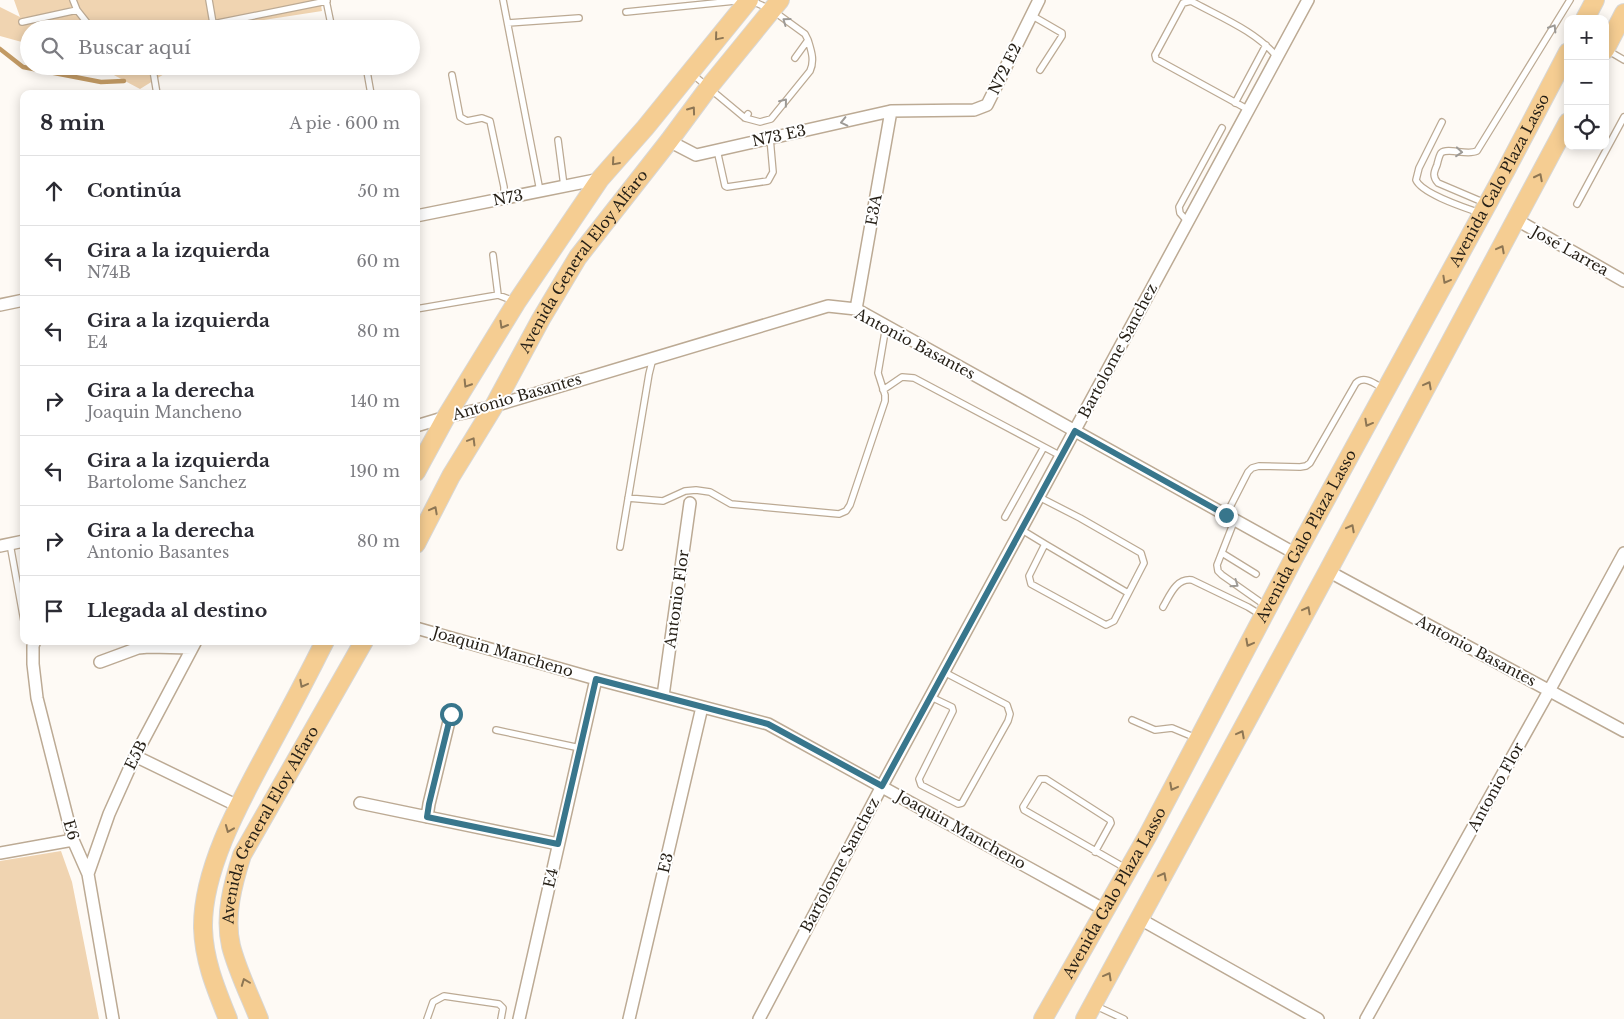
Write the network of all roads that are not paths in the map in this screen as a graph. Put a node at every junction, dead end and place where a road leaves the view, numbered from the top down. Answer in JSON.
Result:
{"nodes":[{"id":1,"x":72,"y":0,"type":"edge"},
{"id":2,"x":209,"y":0,"type":"edge"},
{"id":3,"x":503,"y":0,"type":"edge"},
{"id":4,"x":745,"y":0,"type":"edge"},
{"id":5,"x":750,"y":0,"type":"edge"},
{"id":6,"x":1038,"y":0,"type":"edge"},
{"id":7,"x":1308,"y":0,"type":"edge"},
{"id":8,"x":1570,"y":0,"type":"edge"},
{"id":9,"x":1595,"y":0,"type":"edge"},
{"id":10,"x":327,"y":1,"type":"edge"},
{"id":11,"x":776,"y":5,"type":"edge"},
{"id":12,"x":77,"y":10,"type":"junction"},
{"id":13,"x":626,"y":12,"type":"dead end"},
{"id":14,"x":1624,"y":13,"type":"edge"},
{"id":15,"x":1032,"y":14,"type":"junction"},
{"id":16,"x":1587,"y":15,"type":"edge"},
{"id":17,"x":579,"y":18,"type":"dead end"},
{"id":18,"x":31,"y":20,"type":"edge"},
{"id":19,"x":85,"y":20,"type":"edge"},
{"id":20,"x":212,"y":20,"type":"edge"},
{"id":21,"x":240,"y":20,"type":"edge"},
{"id":22,"x":330,"y":20,"type":"edge"},
{"id":23,"x":508,"y":22,"type":"junction"},
{"id":24,"x":808,"y":40,"type":"junction"},
{"id":25,"x":1609,"y":41,"type":"edge"},
{"id":26,"x":1266,"y":45,"type":"junction"},
{"id":27,"x":1609,"y":51,"type":"edge"},
{"id":28,"x":1277,"y":57,"type":"junction"},
{"id":29,"x":795,"y":58,"type":"dead end"},
{"id":30,"x":1564,"y":60,"type":"edge"},
{"id":31,"x":1624,"y":60,"type":"edge"},
{"id":32,"x":1040,"y":70,"type":"dead end"},
{"id":33,"x":690,"y":72,"type":"junction"},
{"id":34,"x":153,"y":75,"type":"edge"},
{"id":35,"x":368,"y":75,"type":"edge"},
{"id":36,"x":452,"y":75,"type":"dead end"},
{"id":37,"x":709,"y":87,"type":"junction"},
{"id":38,"x":156,"y":90,"type":"edge"},
{"id":39,"x":370,"y":90,"type":"edge"},
{"id":40,"x":1235,"y":102,"type":"junction"},
{"id":41,"x":1249,"y":110,"type":"junction"},
{"id":42,"x":891,"y":111,"type":"junction"},
{"id":43,"x":1624,"y":117,"type":"edge"},
{"id":44,"x":1442,"y":122,"type":"dead end"},
{"id":45,"x":1222,"y":128,"type":"dead end"},
{"id":46,"x":1564,"y":130,"type":"edge"},
{"id":47,"x":770,"y":138,"type":"junction"},
{"id":48,"x":558,"y":140,"type":"dead end"},
{"id":49,"x":669,"y":141,"type":"junction"},
{"id":50,"x":717,"y":150,"type":"junction"},
{"id":51,"x":600,"y":179,"type":"junction"},
{"id":52,"x":564,"y":186,"type":"junction"},
{"id":53,"x":540,"y":191,"type":"junction"},
{"id":54,"x":504,"y":198,"type":"junction"},
{"id":55,"x":1577,"y":204,"type":"dead end"},
{"id":56,"x":1485,"y":208,"type":"junction"},
{"id":57,"x":420,"y":215,"type":"edge"},
{"id":58,"x":1517,"y":220,"type":"junction"},
{"id":59,"x":1188,"y":222,"type":"junction"},
{"id":60,"x":493,"y":256,"type":"dead end"},
{"id":61,"x":1624,"y":281,"type":"edge"},
{"id":62,"x":498,"y":295,"type":"junction"},
{"id":63,"x":20,"y":301,"type":"edge"},
{"id":64,"x":516,"y":302,"type":"junction"},
{"id":65,"x":0,"y":306,"type":"edge"},
{"id":66,"x":420,"y":309,"type":"edge"},
{"id":67,"x":856,"y":310,"type":"junction"},
{"id":68,"x":886,"y":326,"type":"junction"},
{"id":69,"x":654,"y":358,"type":"junction"},
{"id":70,"x":883,"y":390,"type":"junction"},
{"id":71,"x":1386,"y":390,"type":"junction"},
{"id":72,"x":494,"y":406,"type":"junction"},
{"id":73,"x":446,"y":417,"type":"junction"},
{"id":74,"x":420,"y":425,"type":"edge"},
{"id":75,"x":1075,"y":431,"type":"junction"},
{"id":76,"x":1044,"y":447,"type":"junction"},
{"id":77,"x":1062,"y":456,"type":"junction"},
{"id":78,"x":420,"y":465,"type":"edge"},
{"id":79,"x":1039,"y":497,"type":"junction"},
{"id":80,"x":628,"y":498,"type":"junction"},
{"id":81,"x":690,"y":503,"type":"dead end"},
{"id":82,"x":1005,"y":517,"type":"dead end"},
{"id":83,"x":1230,"y":517,"type":"junction"},
{"id":84,"x":1022,"y":530,"type":"junction"},
{"id":85,"x":420,"y":536,"type":"edge"},
{"id":86,"x":20,"y":542,"type":"edge"},
{"id":87,"x":1044,"y":544,"type":"junction"},
{"id":88,"x":5,"y":545,"type":"edge"},
{"id":89,"x":620,"y":547,"type":"dead end"},
{"id":90,"x":1222,"y":553,"type":"junction"},
{"id":91,"x":1624,"y":553,"type":"edge"},
{"id":92,"x":1296,"y":554,"type":"junction"},
{"id":93,"x":1328,"y":571,"type":"junction"},
{"id":94,"x":1256,"y":574,"type":"dead end"},
{"id":95,"x":1128,"y":593,"type":"junction"},
{"id":96,"x":20,"y":605,"type":"edge"},
{"id":97,"x":1163,"y":607,"type":"dead end"},
{"id":98,"x":1265,"y":612,"type":"junction"},
{"id":99,"x":420,"y":629,"type":"edge"},
{"id":100,"x":33,"y":645,"type":"edge"},
{"id":101,"x":172,"y":645,"type":"edge"},
{"id":102,"x":193,"y":645,"type":"edge"},
{"id":103,"x":324,"y":645,"type":"edge"},
{"id":104,"x":362,"y":645,"type":"edge"},
{"id":105,"x":100,"y":662,"type":"dead end"},
{"id":106,"x":944,"y":672,"type":"junction"},
{"id":107,"x":596,"y":679,"type":"junction"},
{"id":108,"x":1549,"y":691,"type":"junction"},
{"id":109,"x":663,"y":696,"type":"junction"},
{"id":110,"x":931,"y":696,"type":"junction"},
{"id":111,"x":702,"y":707,"type":"junction"},
{"id":112,"x":451,"y":714,"type":"dead end"},
{"id":113,"x":1132,"y":720,"type":"dead end"},
{"id":114,"x":496,"y":730,"type":"dead end"},
{"id":115,"x":1624,"y":731,"type":"edge"},
{"id":116,"x":1198,"y":739,"type":"junction"},
{"id":117,"x":580,"y":748,"type":"junction"},
{"id":118,"x":135,"y":756,"type":"junction"},
{"id":119,"x":882,"y":786,"type":"junction"},
{"id":120,"x":360,"y":803,"type":"dead end"},
{"id":121,"x":238,"y":806,"type":"junction"},
{"id":122,"x":427,"y":817,"type":"junction"},
{"id":123,"x":73,"y":840,"type":"junction"},
{"id":124,"x":558,"y":844,"type":"junction"},
{"id":125,"x":1095,"y":852,"type":"junction"},
{"id":126,"x":0,"y":853,"type":"edge"},
{"id":127,"x":1128,"y":870,"type":"junction"},
{"id":128,"x":88,"y":874,"type":"junction"},
{"id":129,"x":1105,"y":910,"type":"junction"},
{"id":130,"x":1140,"y":919,"type":"junction"},
{"id":131,"x":1089,"y":1011,"type":"edge"},
{"id":132,"x":1314,"y":1018,"type":"edge"},
{"id":133,"x":113,"y":1019,"type":"edge"},
{"id":134,"x":228,"y":1019,"type":"edge"},
{"id":135,"x":259,"y":1019,"type":"edge"},
{"id":136,"x":427,"y":1019,"type":"edge"},
{"id":137,"x":500,"y":1019,"type":"edge"},
{"id":138,"x":519,"y":1019,"type":"edge"},
{"id":139,"x":629,"y":1019,"type":"edge"},
{"id":140,"x":759,"y":1019,"type":"edge"},
{"id":141,"x":1043,"y":1019,"type":"edge"},
{"id":142,"x":1124,"y":1019,"type":"edge"},
{"id":143,"x":1366,"y":1019,"type":"edge"}],
"edges":[{"from":1,"to":12,"type":"lane"},
{"from":2,"to":20,"type":"lane"},
{"from":3,"to":23,"type":"lane"},
{"from":4,"to":13,"type":"lane"},
{"from":5,"to":11,"type":"lane"},
{"from":5,"to":33,"type":"main road","name":"Avenida General Eloy Alfaro","one_way":true},
{"from":6,"to":15,"type":"street","name":"N72 E2"},
{"from":7,"to":28,"type":"street","name":"Bartolome Sanchez"},
{"from":56,"to":8,"type":"lane","one_way":true},
{"from":9,"to":16,"type":"main road"},
{"from":10,"to":21,"type":"lane"},
{"from":10,"to":22,"type":"lane"},
{"from":24,"to":11,"type":"lane","one_way":true},
{"from":11,"to":37,"type":"main road","name":"Avenida General Eloy Alfaro"},
{"from":12,"to":18,"type":"lane"},
{"from":12,"to":19,"type":"lane"},
{"from":14,"to":25,"type":"main road"},
{"from":15,"to":32,"type":"lane"},
{"from":15,"to":42,"type":"street","name":"N72 E2"},
{"from":17,"to":23,"type":"lane"},
{"from":23,"to":53,"type":"lane"},
{"from":24,"to":29,"type":"lane"},
{"from":37,"to":24,"type":"lane","one_way":true},
{"from":26,"to":28,"type":"lane"},
{"from":26,"to":40,"type":"lane"},
{"from":26,"to":40,"type":"lane"},
{"from":27,"to":31,"type":"lane"},
{"from":28,"to":41,"type":"street","name":"Bartolome Sanchez"},
{"from":30,"to":56,"type":"main road","name":"Avenida Galo Plaza Lasso"},
{"from":33,"to":37,"type":"lane"},
{"from":33,"to":51,"type":"main road","name":"Avenida General Eloy Alfaro","one_way":true},
{"from":34,"to":38,"type":"lane"},
{"from":35,"to":39,"type":"lane"},
{"from":36,"to":54,"type":"lane"},
{"from":49,"to":37,"type":"main road","name":"Avenida General Eloy Alfaro","one_way":true},
{"from":40,"to":41,"type":"lane"},
{"from":41,"to":59,"type":"street","name":"Bartolome Sanchez"},
{"from":42,"to":47,"type":"street","name":"N73 E3","one_way":true},
{"from":42,"to":67,"type":"street","name":"E3A"},
{"from":43,"to":55,"type":"lane"},
{"from":44,"to":56,"type":"lane"},
{"from":45,"to":59,"type":"lane"},
{"from":58,"to":46,"type":"main road","one_way":true},
{"from":47,"to":50,"type":"street","name":"N73 E3"},
{"from":47,"to":50,"type":"lane"},
{"from":48,"to":52,"type":"lane"},
{"from":49,"to":50,"type":"street","name":"N73 E3"},
{"from":49,"to":72,"type":"main road","name":"Avenida General Eloy Alfaro"},
{"from":51,"to":52,"type":"street","name":"N73"},
{"from":51,"to":64,"type":"main road","name":"Avenida General Eloy Alfaro"},
{"from":52,"to":53,"type":"street","name":"N73"},
{"from":53,"to":54,"type":"street","name":"N73"},
{"from":54,"to":57,"type":"street","name":"N73"},
{"from":56,"to":71,"type":"main road","name":"Avenida Galo Plaza Lasso","one_way":true},
{"from":58,"to":61,"type":"street","name":"José Larrea"},
{"from":93,"to":58,"type":"main road","one_way":true},
{"from":59,"to":75,"type":"street","name":"Bartolome Sanchez"},
{"from":60,"to":62,"type":"lane"},
{"from":62,"to":64,"type":"lane"},
{"from":62,"to":66,"type":"lane"},
{"from":63,"to":65,"type":"street"},
{"from":64,"to":73,"type":"main road","name":"Avenida General Eloy Alfaro","one_way":true},
{"from":67,"to":68,"type":"street","name":"Antonio Basantes"},
{"from":67,"to":69,"type":"street","name":"Antonio Basantes"},
{"from":68,"to":70,"type":"lane"},
{"from":68,"to":75,"type":"street","name":"Antonio Basantes"},
{"from":69,"to":72,"type":"street","name":"Antonio Basantes"},
{"from":69,"to":80,"type":"lane"},
{"from":70,"to":76,"type":"lane"},
{"from":70,"to":80,"type":"lane"},
{"from":71,"to":83,"type":"lane"},
{"from":71,"to":92,"type":"main road","name":"Avenida Galo Plaza Lasso","one_way":true},
{"from":72,"to":73,"type":"street","name":"Antonio Basantes"},
{"from":85,"to":72,"type":"main road","name":"Avenida General Eloy Alfaro","one_way":true},
{"from":73,"to":74,"type":"street","name":"Antonio Basantes"},
{"from":73,"to":78,"type":"main road","name":"Avenida General Eloy Alfaro"},
{"from":75,"to":77,"type":"street","name":"Bartolome Sanchez"},
{"from":75,"to":83,"type":"street","name":"Antonio Basantes"},
{"from":76,"to":77,"type":"lane"},
{"from":76,"to":82,"type":"lane"},
{"from":77,"to":79,"type":"street","name":"Bartolome Sanchez"},
{"from":79,"to":84,"type":"street","name":"Bartolome Sanchez"},
{"from":79,"to":95,"type":"lane"},
{"from":80,"to":89,"type":"lane"},
{"from":81,"to":109,"type":"street","name":"Antonio Flor"},
{"from":83,"to":90,"type":"lane"},
{"from":83,"to":92,"type":"street","name":"Antonio Basantes"},
{"from":84,"to":87,"type":"lane"},
{"from":84,"to":106,"type":"street","name":"Bartolome Sanchez"},
{"from":86,"to":88,"type":"street"},
{"from":87,"to":95,"type":"lane"},
{"from":87,"to":95,"type":"lane"},
{"from":88,"to":96,"type":"lane"},
{"from":90,"to":94,"type":"lane"},
{"from":90,"to":98,"type":"lane","one_way":true},
{"from":91,"to":108,"type":"street","name":"Antonio Flor"},
{"from":92,"to":98,"type":"main road","name":"Avenida Galo Plaza Lasso"},
{"from":93,"to":108,"type":"street","name":"Antonio Basantes"},
{"from":130,"to":93,"type":"main road","one_way":true},
{"from":97,"to":98,"type":"lane"},
{"from":98,"to":116,"type":"main road","name":"Avenida Galo Plaza Lasso","one_way":true},
{"from":99,"to":107,"type":"street","name":"Joaquin Mancheno"},
{"from":100,"to":123,"type":"street","name":"E6"},
{"from":101,"to":105,"type":"street"},
{"from":102,"to":118,"type":"street","name":"E5B"},
{"from":103,"to":121,"type":"main road","name":"Avenida General Eloy Alfaro","one_way":true},
{"from":135,"to":104,"type":"main road","name":"Avenida General Eloy Alfaro","one_way":true},
{"from":106,"to":110,"type":"street","name":"Bartolome Sanchez"},
{"from":106,"to":110,"type":"lane"},
{"from":107,"to":109,"type":"street","name":"Joaquin Mancheno"},
{"from":107,"to":117,"type":"street","name":"E4"},
{"from":108,"to":115,"type":"street","name":"Antonio Basantes"},
{"from":108,"to":143,"type":"street","name":"Antonio Flor"},
{"from":109,"to":111,"type":"street","name":"Joaquin Mancheno"},
{"from":110,"to":119,"type":"street","name":"Bartolome Sanchez"},
{"from":111,"to":119,"type":"street","name":"Joaquin Mancheno"},
{"from":111,"to":139,"type":"street","name":"E3"},
{"from":112,"to":122,"type":"street"},
{"from":113,"to":116,"type":"lane"},
{"from":114,"to":117,"type":"lane"},
{"from":116,"to":127,"type":"main road","name":"Avenida Galo Plaza Lasso","one_way":true},
{"from":117,"to":124,"type":"street","name":"E4"},
{"from":118,"to":121,"type":"street"},
{"from":118,"to":128,"type":"street","name":"E5B"},
{"from":119,"to":129,"type":"street","name":"Joaquin Mancheno"},
{"from":119,"to":140,"type":"street","name":"Bartolome Sanchez"},
{"from":120,"to":122,"type":"street"},
{"from":121,"to":134,"type":"main road","name":"Avenida General Eloy Alfaro","one_way":true},
{"from":122,"to":124,"type":"street"},
{"from":123,"to":126,"type":"street"},
{"from":123,"to":128,"type":"street","name":"E6"},
{"from":124,"to":138,"type":"street","name":"E4"},
{"from":125,"to":125,"type":"lane"},
{"from":125,"to":127,"type":"lane"},
{"from":127,"to":129,"type":"main road","name":"Avenida Galo Plaza Lasso"},
{"from":128,"to":133,"type":"street","name":"E6"},
{"from":129,"to":141,"type":"main road","name":"Avenida Galo Plaza Lasso"},
{"from":131,"to":130,"type":"main road","one_way":true},
{"from":130,"to":132,"type":"street"},
{"from":131,"to":142,"type":"lane"},
{"from":136,"to":137,"type":"lane"}]}
